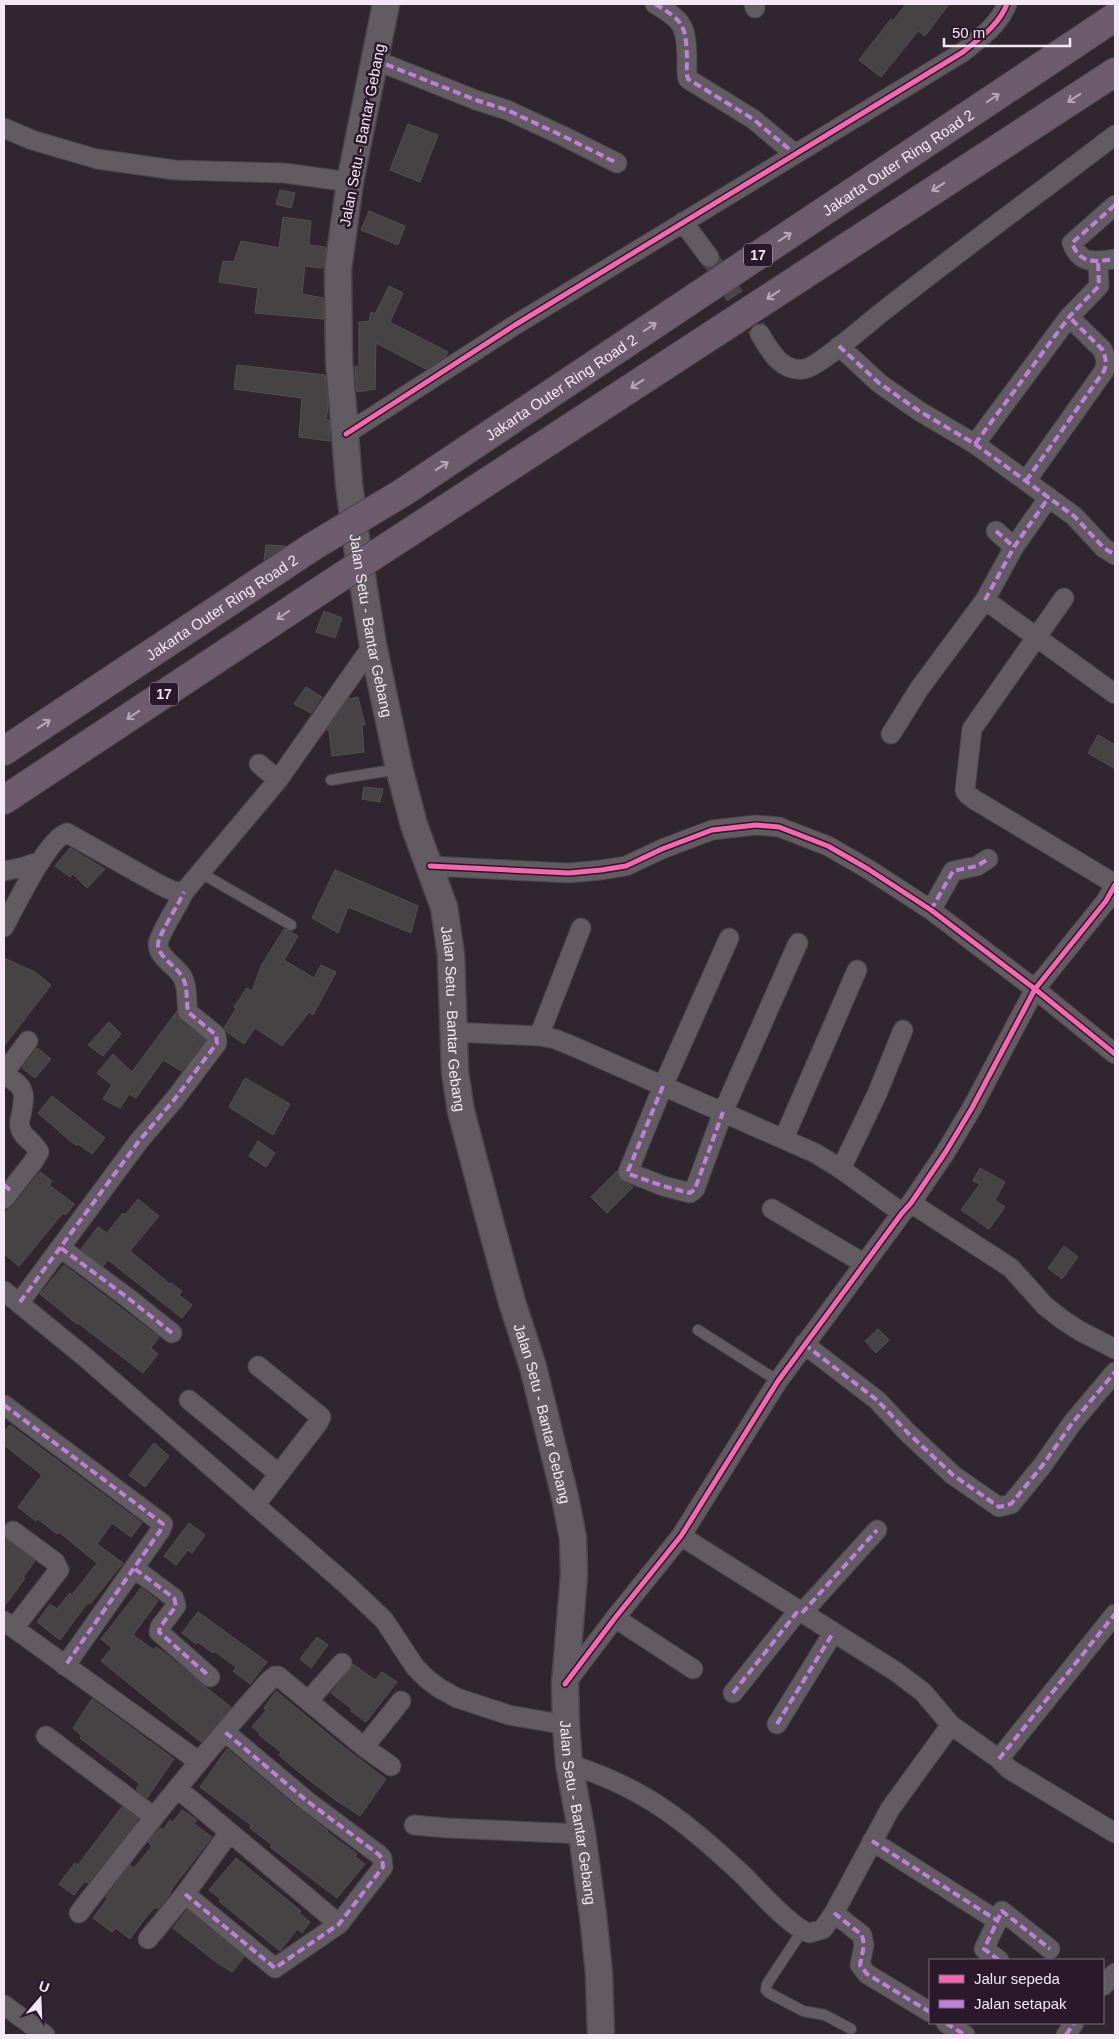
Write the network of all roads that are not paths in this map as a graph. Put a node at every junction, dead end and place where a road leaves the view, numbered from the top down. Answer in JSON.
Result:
{"nodes":[{"id":1,"x":386,"y":4,"type":"edge"},
{"id":2,"x":655,"y":4,"type":"edge"},
{"id":3,"x":1007,"y":4,"type":"edge"},
{"id":4,"x":1115,"y":17,"type":"edge"},
{"id":5,"x":375,"y":60,"type":"junction"},
{"id":6,"x":1115,"y":72,"type":"edge"},
{"id":7,"x":4,"y":128,"type":"edge"},
{"id":8,"x":1115,"y":135,"type":"edge"},
{"id":9,"x":795,"y":154,"type":"junction"},
{"id":10,"x":617,"y":164,"type":"dead end"},
{"id":11,"x":350,"y":182,"type":"junction"},
{"id":12,"x":1115,"y":204,"type":"edge"},
{"id":13,"x":683,"y":222,"type":"junction"},
{"id":14,"x":709,"y":257,"type":"tunnel mouth"},
{"id":15,"x":1107,"y":261,"type":"edge"},
{"id":16,"x":1069,"y":317,"type":"junction"},
{"id":17,"x":760,"y":334,"type":"tunnel mouth"},
{"id":18,"x":839,"y":346,"type":"junction"},
{"id":19,"x":346,"y":434,"type":"junction"},
{"id":20,"x":974,"y":444,"type":"junction"},
{"id":21,"x":1026,"y":481,"type":"junction"},
{"id":22,"x":1048,"y":497,"type":"junction"},
{"id":23,"x":996,"y":531,"type":"dead end"},
{"id":24,"x":1014,"y":547,"type":"junction"},
{"id":25,"x":1115,"y":555,"type":"edge"},
{"id":26,"x":1064,"y":598,"type":"dead end"},
{"id":27,"x":986,"y":600,"type":"junction"},
{"id":28,"x":1038,"y":637,"type":"junction"},
{"id":29,"x":373,"y":646,"type":"junction"},
{"id":30,"x":1115,"y":694,"type":"edge"},
{"id":31,"x":891,"y":734,"type":"dead end"},
{"id":32,"x":4,"y":751,"type":"edge"},
{"id":33,"x":259,"y":764,"type":"dead end"},
{"id":34,"x":399,"y":768,"type":"junction"},
{"id":35,"x":278,"y":780,"type":"junction"},
{"id":36,"x":331,"y":780,"type":"dead end"},
{"id":37,"x":4,"y":800,"type":"edge"},
{"id":38,"x":988,"y":859,"type":"dead end"},
{"id":39,"x":41,"y":861,"type":"junction"},
{"id":40,"x":430,"y":866,"type":"junction"},
{"id":41,"x":4,"y":871,"type":"edge"},
{"id":42,"x":201,"y":873,"type":"junction"},
{"id":43,"x":184,"y":892,"type":"junction"},
{"id":44,"x":1113,"y":895,"type":"edge"},
{"id":45,"x":931,"y":910,"type":"junction"},
{"id":46,"x":291,"y":925,"type":"dead end"},
{"id":47,"x":4,"y":927,"type":"edge"},
{"id":48,"x":581,"y":928,"type":"dead end"},
{"id":49,"x":729,"y":938,"type":"dead end"},
{"id":50,"x":798,"y":944,"type":"dead end"},
{"id":51,"x":857,"y":970,"type":"dead end"},
{"id":52,"x":1035,"y":988,"type":"junction"},
{"id":53,"x":903,"y":1030,"type":"dead end"},
{"id":54,"x":452,"y":1032,"type":"junction"},
{"id":55,"x":539,"y":1036,"type":"junction"},
{"id":56,"x":28,"y":1041,"type":"dead end"},
{"id":57,"x":1115,"y":1054,"type":"edge"},
{"id":58,"x":4,"y":1074,"type":"edge"},
{"id":59,"x":663,"y":1086,"type":"junction"},
{"id":60,"x":723,"y":1112,"type":"junction"},
{"id":61,"x":784,"y":1138,"type":"junction"},
{"id":62,"x":842,"y":1169,"type":"junction"},
{"id":63,"x":6,"y":1192,"type":"edge"},
{"id":64,"x":907,"y":1208,"type":"junction"},
{"id":65,"x":772,"y":1209,"type":"dead end"},
{"id":66,"x":61,"y":1248,"type":"junction"},
{"id":67,"x":866,"y":1264,"type":"junction"},
{"id":68,"x":4,"y":1291,"type":"edge"},
{"id":69,"x":20,"y":1302,"type":"junction"},
{"id":70,"x":698,"y":1330,"type":"dead end"},
{"id":71,"x":172,"y":1333,"type":"dead end"},
{"id":72,"x":804,"y":1344,"type":"junction"},
{"id":73,"x":1115,"y":1349,"type":"edge"},
{"id":74,"x":258,"y":1366,"type":"dead end"},
{"id":75,"x":1115,"y":1372,"type":"edge"},
{"id":76,"x":778,"y":1381,"type":"junction"},
{"id":77,"x":190,"y":1400,"type":"dead end"},
{"id":78,"x":4,"y":1404,"type":"edge"},
{"id":79,"x":279,"y":1474,"type":"junction"},
{"id":80,"x":256,"y":1504,"type":"junction"},
{"id":81,"x":877,"y":1530,"type":"dead end"},
{"id":82,"x":13,"y":1532,"type":"dead end"},
{"id":83,"x":681,"y":1536,"type":"junction"},
{"id":84,"x":135,"y":1569,"type":"junction"},
{"id":85,"x":800,"y":1612,"type":"junction"},
{"id":86,"x":1115,"y":1614,"type":"edge"},
{"id":87,"x":615,"y":1618,"type":"junction"},
{"id":88,"x":9,"y":1624,"type":"edge"},
{"id":89,"x":833,"y":1633,"type":"junction"},
{"id":90,"x":342,"y":1663,"type":"dead end"},
{"id":91,"x":65,"y":1666,"type":"junction"},
{"id":92,"x":693,"y":1669,"type":"dead end"},
{"id":93,"x":210,"y":1677,"type":"dead end"},
{"id":94,"x":565,"y":1684,"type":"junction"},
{"id":95,"x":733,"y":1693,"type":"dead end"},
{"id":96,"x":308,"y":1701,"type":"junction"},
{"id":97,"x":401,"y":1701,"type":"dead end"},
{"id":98,"x":566,"y":1724,"type":"junction"},
{"id":99,"x":777,"y":1724,"type":"dead end"},
{"id":100,"x":951,"y":1725,"type":"junction"},
{"id":101,"x":225,"y":1732,"type":"junction"},
{"id":102,"x":46,"y":1736,"type":"dead end"},
{"id":103,"x":364,"y":1746,"type":"junction"},
{"id":104,"x":999,"y":1759,"type":"junction"},
{"id":105,"x":198,"y":1761,"type":"junction"},
{"id":106,"x":569,"y":1764,"type":"junction"},
{"id":107,"x":391,"y":1766,"type":"dead end"},
{"id":108,"x":178,"y":1789,"type":"junction"},
{"id":109,"x":154,"y":1817,"type":"junction"},
{"id":110,"x":414,"y":1825,"type":"dead end"},
{"id":111,"x":1115,"y":1832,"type":"edge"},
{"id":112,"x":229,"y":1833,"type":"junction"},
{"id":113,"x":582,"y":1834,"type":"junction"},
{"id":114,"x":872,"y":1841,"type":"junction"},
{"id":115,"x":185,"y":1894,"type":"junction"},
{"id":116,"x":79,"y":1913,"type":"dead end"},
{"id":117,"x":834,"y":1913,"type":"junction"},
{"id":118,"x":998,"y":1921,"type":"junction"},
{"id":119,"x":339,"y":1924,"type":"junction"},
{"id":120,"x":802,"y":1931,"type":"junction"},
{"id":121,"x":148,"y":1939,"type":"dead end"},
{"id":122,"x":1050,"y":1949,"type":"dead end"},
{"id":123,"x":998,"y":1959,"type":"edge"},
{"id":124,"x":1115,"y":1973,"type":"edge"},
{"id":125,"x":1104,"y":1985,"type":"edge"},
{"id":126,"x":929,"y":2011,"type":"edge"},
{"id":127,"x":7,"y":2014,"type":"edge"},
{"id":128,"x":948,"y":2024,"type":"edge"},
{"id":129,"x":1073,"y":2024,"type":"edge"},
{"id":130,"x":850,"y":2029,"type":"dead end"},
{"id":131,"x":45,"y":2035,"type":"edge"},
{"id":132,"x":601,"y":2035,"type":"edge"},
{"id":133,"x":966,"y":2035,"type":"edge"},
{"id":134,"x":1066,"y":2035,"type":"edge"}],
"edges":[{"from":1,"to":5,"type":"main road","name":"Jalan Setu - Bantar Gebang"},
{"from":2,"to":9,"type":"street"},
{"from":3,"to":9,"type":"street"},
{"from":32,"to":4,"type":"highway","name":"Jakarta Outer Ring Road 2","number":"17","one_way":true,"bridge":true},
{"from":5,"to":10,"type":"street"},
{"from":5,"to":11,"type":"main road","name":"Jalan Setu - Bantar Gebang"},
{"from":6,"to":37,"type":"highway","number":"17","one_way":true,"bridge":true},
{"from":7,"to":11,"type":"street"},
{"from":8,"to":18,"type":"street"},
{"from":9,"to":13,"type":"street"},
{"from":11,"to":19,"type":"main road","name":"Jalan Setu - Bantar Gebang"},
{"from":12,"to":15,"type":"street"},
{"from":13,"to":14,"type":"street"},
{"from":13,"to":19,"type":"street"},
{"from":15,"to":16,"type":"street"},
{"from":16,"to":20,"type":"street"},
{"from":16,"to":21,"type":"street"},
{"from":17,"to":18,"type":"street"},
{"from":18,"to":20,"type":"street"},
{"from":19,"to":29,"type":"main road","name":"Jalan Setu - Bantar Gebang"},
{"from":20,"to":21,"type":"street"},
{"from":21,"to":22,"type":"street"},
{"from":22,"to":24,"type":"street"},
{"from":22,"to":25,"type":"street"},
{"from":23,"to":24,"type":"street"},
{"from":24,"to":27,"type":"street"},
{"from":26,"to":28,"type":"street"},
{"from":27,"to":28,"type":"street"},
{"from":27,"to":31,"type":"street"},
{"from":28,"to":30,"type":"street"},
{"from":28,"to":44,"type":"street"},
{"from":29,"to":34,"type":"main road","name":"Jalan Setu - Bantar Gebang"},
{"from":29,"to":35,"type":"street"},
{"from":33,"to":35,"type":"street"},
{"from":34,"to":36,"type":"lane"},
{"from":34,"to":40,"type":"main road","name":"Jalan Setu - Bantar Gebang"},
{"from":35,"to":42,"type":"street"},
{"from":38,"to":45,"type":"street"},
{"from":39,"to":41,"type":"street"},
{"from":39,"to":43,"type":"street"},
{"from":39,"to":47,"type":"street"},
{"from":40,"to":45,"type":"street"},
{"from":40,"to":54,"type":"main road","name":"Jalan Setu - Bantar Gebang"},
{"from":42,"to":43,"type":"street"},
{"from":42,"to":46,"type":"lane"},
{"from":43,"to":66,"type":"street"},
{"from":44,"to":52,"type":"street"},
{"from":45,"to":52,"type":"street"},
{"from":48,"to":55,"type":"street"},
{"from":49,"to":59,"type":"street"},
{"from":50,"to":60,"type":"street"},
{"from":51,"to":61,"type":"street"},
{"from":52,"to":57,"type":"street"},
{"from":52,"to":64,"type":"street"},
{"from":53,"to":62,"type":"street"},
{"from":54,"to":55,"type":"street"},
{"from":54,"to":94,"type":"main road","name":"Jalan Setu - Bantar Gebang"},
{"from":55,"to":59,"type":"street"},
{"from":56,"to":58,"type":"street"},
{"from":58,"to":63,"type":"street"},
{"from":59,"to":60,"type":"street"},
{"from":59,"to":60,"type":"street"},
{"from":60,"to":61,"type":"street"},
{"from":61,"to":62,"type":"street"},
{"from":62,"to":64,"type":"street"},
{"from":64,"to":67,"type":"street"},
{"from":64,"to":73,"type":"street"},
{"from":65,"to":67,"type":"street"},
{"from":66,"to":69,"type":"street"},
{"from":66,"to":71,"type":"street"},
{"from":67,"to":72,"type":"street"},
{"from":68,"to":69,"type":"street"},
{"from":69,"to":80,"type":"street"},
{"from":70,"to":76,"type":"lane"},
{"from":72,"to":75,"type":"street"},
{"from":72,"to":76,"type":"street"},
{"from":74,"to":79,"type":"street"},
{"from":76,"to":83,"type":"street"},
{"from":77,"to":79,"type":"street"},
{"from":78,"to":84,"type":"street"},
{"from":79,"to":80,"type":"street"},
{"from":80,"to":98,"type":"street"},
{"from":81,"to":85,"type":"street"},
{"from":82,"to":88,"type":"street"},
{"from":83,"to":85,"type":"street"},
{"from":83,"to":87,"type":"street"},
{"from":84,"to":91,"type":"street"},
{"from":84,"to":93,"type":"street"},
{"from":85,"to":89,"type":"street"},
{"from":85,"to":95,"type":"street"},
{"from":86,"to":104,"type":"street"},
{"from":87,"to":92,"type":"street"},
{"from":87,"to":94,"type":"street"},
{"from":88,"to":91,"type":"street"},
{"from":89,"to":99,"type":"street"},
{"from":89,"to":100,"type":"street"},
{"from":90,"to":96,"type":"street"},
{"from":91,"to":105,"type":"street"},
{"from":94,"to":98,"type":"main road","name":"Jalan Setu - Bantar Gebang"},
{"from":96,"to":101,"type":"street"},
{"from":96,"to":103,"type":"street"},
{"from":97,"to":103,"type":"street"},
{"from":98,"to":106,"type":"main road","name":"Jalan Setu - Bantar Gebang"},
{"from":100,"to":104,"type":"street"},
{"from":100,"to":114,"type":"street"},
{"from":101,"to":105,"type":"street"},
{"from":101,"to":119,"type":"street"},
{"from":102,"to":109,"type":"street"},
{"from":103,"to":107,"type":"street"},
{"from":104,"to":111,"type":"street"},
{"from":105,"to":108,"type":"street"},
{"from":106,"to":113,"type":"main road","name":"Jalan Setu - Bantar Gebang"},
{"from":106,"to":120,"type":"street"},
{"from":108,"to":109,"type":"street"},
{"from":108,"to":112,"type":"street"},
{"from":109,"to":116,"type":"street"},
{"from":110,"to":113,"type":"street"},
{"from":112,"to":115,"type":"street"},
{"from":112,"to":119,"type":"street"},
{"from":113,"to":132,"type":"main road","name":"Jalan Setu - Bantar Gebang"},
{"from":114,"to":117,"type":"street"},
{"from":114,"to":118,"type":"street"},
{"from":115,"to":119,"type":"street"},
{"from":115,"to":121,"type":"street"},
{"from":117,"to":120,"type":"street"},
{"from":117,"to":126,"type":"street"},
{"from":118,"to":122,"type":"street"},
{"from":118,"to":123,"type":"street"},
{"from":120,"to":130,"type":"lane"},
{"from":124,"to":125,"type":"street"},
{"from":127,"to":131,"type":"street"},
{"from":128,"to":133,"type":"street"},
{"from":129,"to":134,"type":"street"}]}
